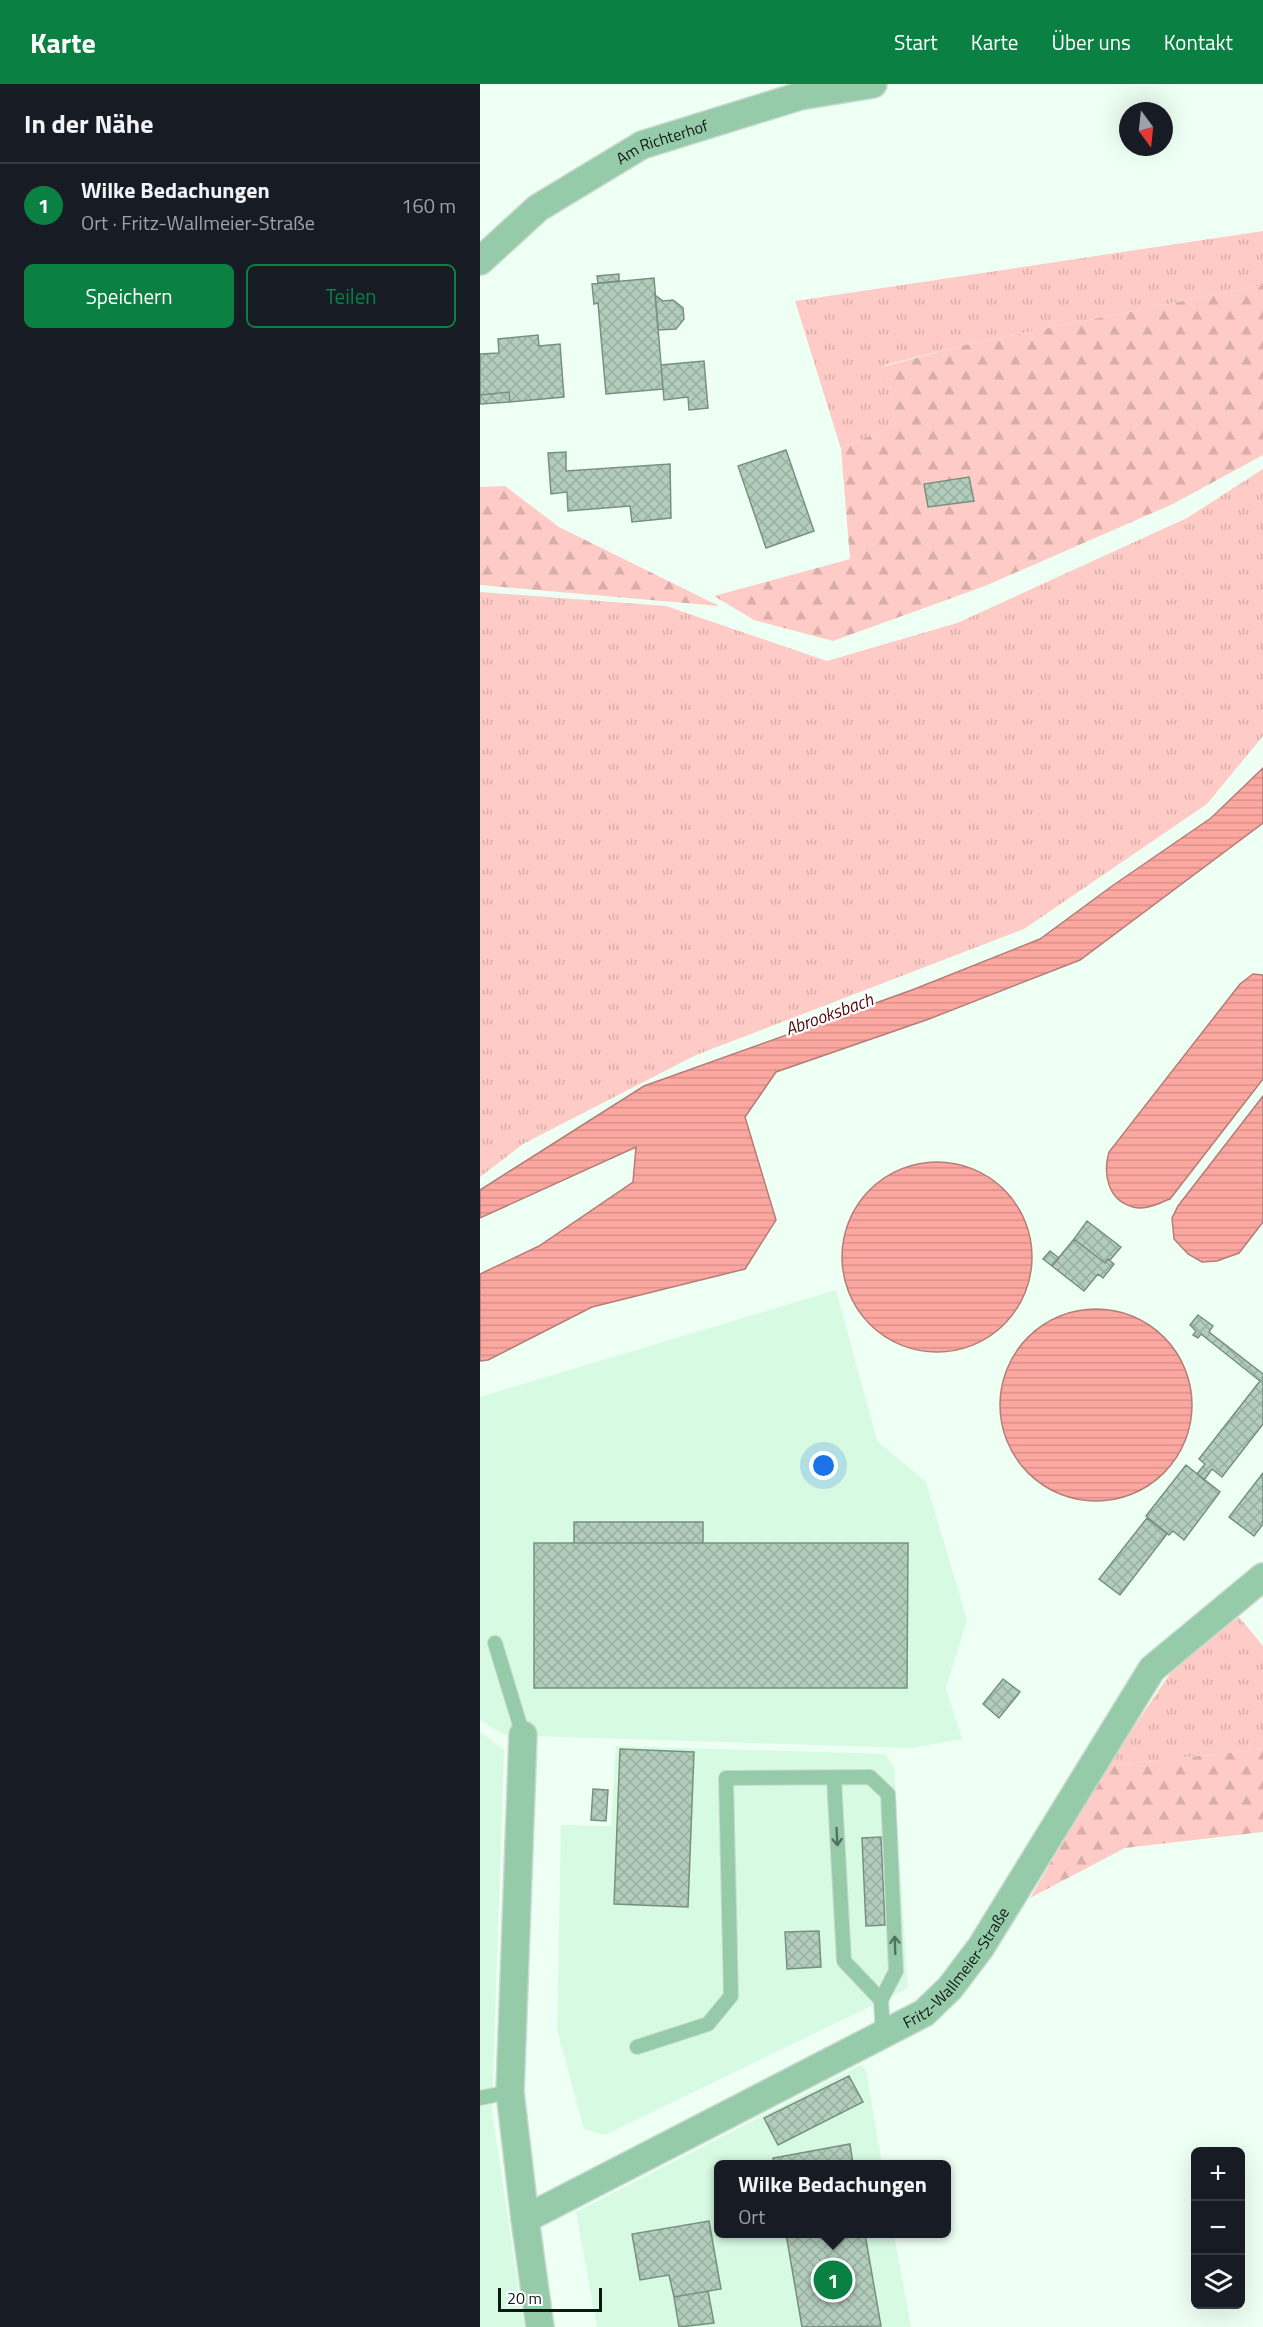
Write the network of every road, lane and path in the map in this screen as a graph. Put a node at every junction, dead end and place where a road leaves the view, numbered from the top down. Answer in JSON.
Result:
{"nodes":[{"id":1,"x":873,"y":84,"type":"edge"},
{"id":2,"x":480,"y":261,"type":"edge"},
{"id":3,"x":1263,"y":1577,"type":"edge"},
{"id":4,"x":495,"y":1643,"type":"dead end"},
{"id":5,"x":523,"y":1735,"type":"joint"},
{"id":6,"x":834,"y":1779,"type":"junction"},
{"id":7,"x":881,"y":2000,"type":"junction"},
{"id":8,"x":883,"y":2034,"type":"junction"},
{"id":9,"x":638,"y":2047,"type":"dead end"},
{"id":10,"x":510,"y":2092,"type":"junction"},
{"id":11,"x":480,"y":2098,"type":"edge"},
{"id":12,"x":525,"y":2219,"type":"junction"},
{"id":13,"x":540,"y":2327,"type":"edge"}],
"edges":[{"from":1,"to":2,"type":"street","name":"Am Richterhof"},
{"from":3,"to":8,"type":"street","name":"Fritz-Wallmeier-Straße"},
{"from":4,"to":5,"type":"lane"},
{"from":5,"to":10,"type":"street"},
{"from":6,"to":7,"type":"lane","one_way":true},
{"from":7,"to":6,"type":"lane","one_way":true},
{"from":6,"to":9,"type":"lane"},
{"from":7,"to":8,"type":"lane"},
{"from":8,"to":12,"type":"street","name":"Fritz-Wallmeier-Straße"},
{"from":10,"to":11,"type":"lane"},
{"from":10,"to":12,"type":"street"},
{"from":12,"to":13,"type":"street"}]}
